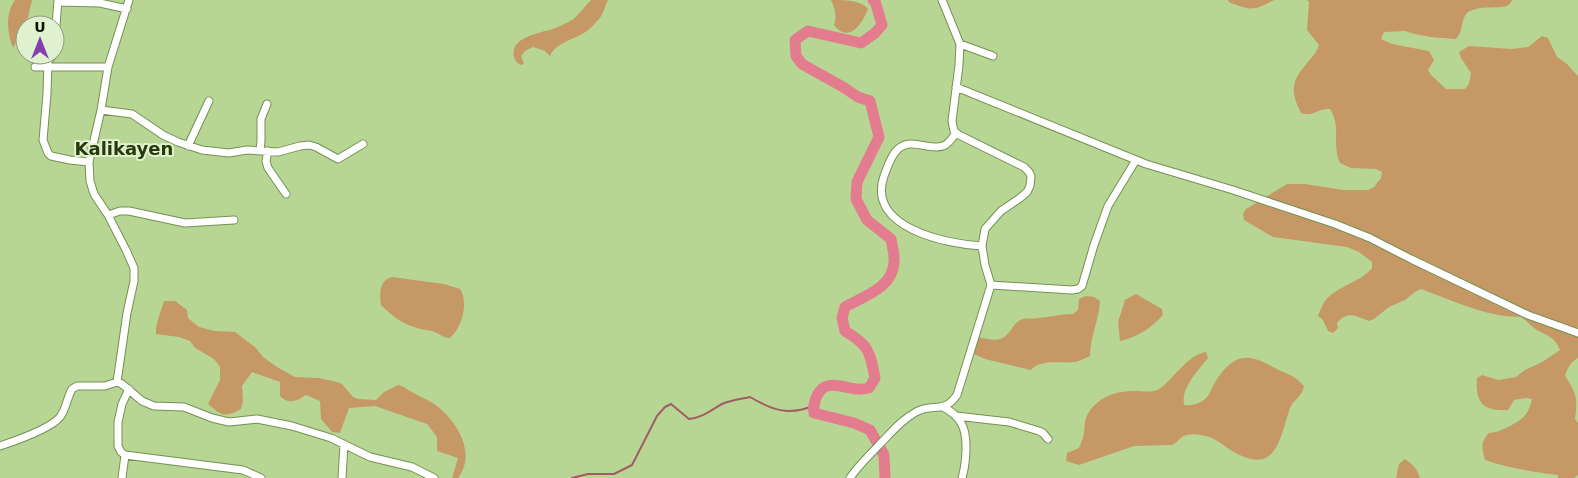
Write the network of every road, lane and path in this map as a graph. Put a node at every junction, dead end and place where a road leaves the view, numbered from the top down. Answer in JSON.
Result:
{"nodes":[{"id":1,"x":129,"y":0,"type":"edge"},
{"id":2,"x":942,"y":0,"type":"edge"},
{"id":3,"x":58,"y":1,"type":"edge"},
{"id":4,"x":127,"y":9,"type":"junction"},
{"id":5,"x":57,"y":15,"type":"edge"},
{"id":6,"x":960,"y":44,"type":"junction"},
{"id":7,"x":994,"y":56,"type":"dead end"},
{"id":8,"x":35,"y":67,"type":"dead end"},
{"id":9,"x":47,"y":67,"type":"junction"},
{"id":10,"x":108,"y":67,"type":"junction"},
{"id":11,"x":956,"y":87,"type":"junction"},
{"id":12,"x":209,"y":101,"type":"dead end"},
{"id":13,"x":266,"y":104,"type":"dead end"},
{"id":14,"x":101,"y":110,"type":"junction"},
{"id":15,"x":956,"y":132,"type":"junction"},
{"id":16,"x":363,"y":144,"type":"dead end"},
{"id":17,"x":188,"y":146,"type":"junction"},
{"id":18,"x":260,"y":150,"type":"junction"},
{"id":19,"x":268,"y":151,"type":"junction"},
{"id":20,"x":1136,"y":160,"type":"junction"},
{"id":21,"x":89,"y":162,"type":"junction"},
{"id":22,"x":286,"y":194,"type":"dead end"},
{"id":23,"x":108,"y":215,"type":"junction"},
{"id":24,"x":234,"y":220,"type":"dead end"},
{"id":25,"x":982,"y":246,"type":"junction"},
{"id":26,"x":991,"y":285,"type":"junction"},
{"id":27,"x":1578,"y":333,"type":"edge"},
{"id":28,"x":117,"y":382,"type":"junction"},
{"id":29,"x":128,"y":389,"type":"junction"},
{"id":30,"x":943,"y":407,"type":"junction"},
{"id":31,"x":956,"y":416,"type":"junction"},
{"id":32,"x":1048,"y":439,"type":"dead end"},
{"id":33,"x":344,"y":444,"type":"junction"},
{"id":34,"x":0,"y":446,"type":"edge"},
{"id":35,"x":125,"y":455,"type":"junction"},
{"id":36,"x":122,"y":478,"type":"edge"},
{"id":37,"x":261,"y":478,"type":"edge"},
{"id":38,"x":342,"y":478,"type":"edge"},
{"id":39,"x":434,"y":478,"type":"edge"},
{"id":40,"x":850,"y":478,"type":"edge"},
{"id":41,"x":962,"y":478,"type":"edge"}],
"edges":[{"from":1,"to":4,"type":"street"},
{"from":2,"to":6,"type":"street"},
{"from":3,"to":4,"type":"street"},
{"from":3,"to":5,"type":"street"},
{"from":4,"to":10,"type":"street"},
{"from":6,"to":7,"type":"street"},
{"from":6,"to":11,"type":"street"},
{"from":8,"to":9,"type":"street"},
{"from":9,"to":10,"type":"street"},
{"from":9,"to":21,"type":"street"},
{"from":10,"to":14,"type":"street"},
{"from":11,"to":15,"type":"street"},
{"from":11,"to":20,"type":"street"},
{"from":12,"to":17,"type":"street"},
{"from":13,"to":18,"type":"street"},
{"from":14,"to":17,"type":"street"},
{"from":14,"to":21,"type":"street"},
{"from":15,"to":25,"type":"street"},
{"from":15,"to":25,"type":"street"},
{"from":16,"to":19,"type":"street"},
{"from":17,"to":18,"type":"street"},
{"from":18,"to":19,"type":"street"},
{"from":19,"to":22,"type":"street"},
{"from":20,"to":26,"type":"street"},
{"from":20,"to":27,"type":"street"},
{"from":21,"to":23,"type":"street"},
{"from":23,"to":24,"type":"street"},
{"from":23,"to":28,"type":"street"},
{"from":25,"to":26,"type":"street"},
{"from":26,"to":30,"type":"street"},
{"from":28,"to":29,"type":"street"},
{"from":28,"to":34,"type":"street"},
{"from":29,"to":33,"type":"street"},
{"from":29,"to":35,"type":"street"},
{"from":30,"to":31,"type":"street"},
{"from":30,"to":40,"type":"street"},
{"from":31,"to":32,"type":"street"},
{"from":31,"to":41,"type":"street"},
{"from":33,"to":38,"type":"street"},
{"from":33,"to":39,"type":"street"},
{"from":35,"to":36,"type":"street"},
{"from":35,"to":37,"type":"street"}]}
